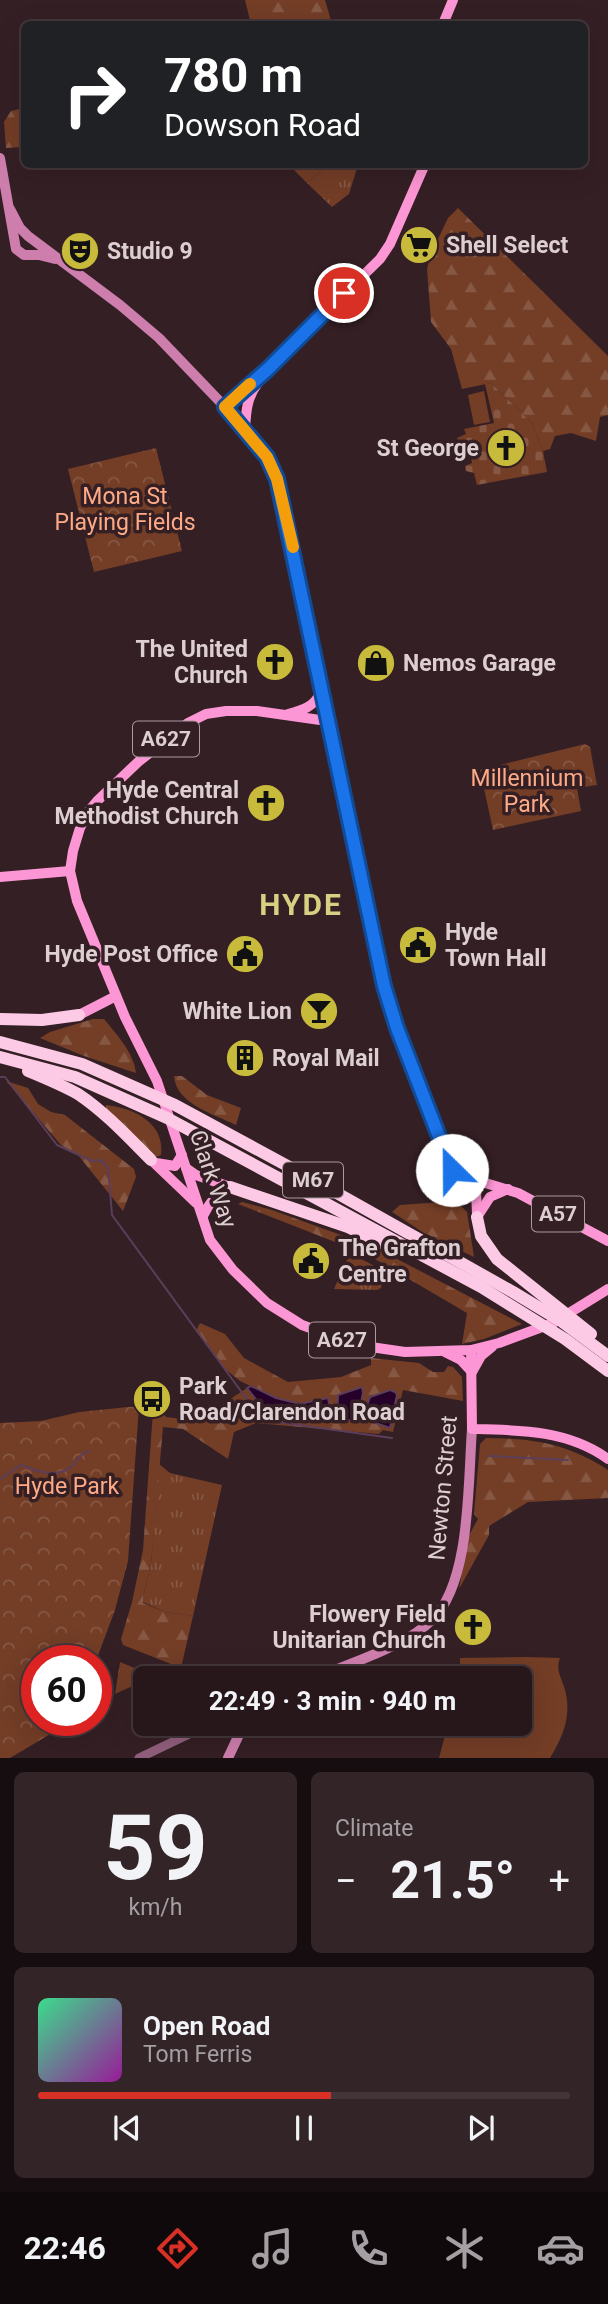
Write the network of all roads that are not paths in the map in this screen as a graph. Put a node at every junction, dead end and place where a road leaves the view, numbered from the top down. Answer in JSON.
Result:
{"nodes":[{"id":1,"x":453,"y":0,"type":"edge"},
{"id":2,"x":444,"y":21,"type":"edge"},
{"id":3,"x":0,"y":158,"type":"edge"},
{"id":4,"x":423,"y":168,"type":"edge"},
{"id":5,"x":10,"y":209,"type":"junction"},
{"id":6,"x":30,"y":238,"type":"junction"},
{"id":7,"x":15,"y":245,"type":"junction"},
{"id":8,"x":30,"y":254,"type":"junction"},
{"id":9,"x":62,"y":261,"type":"junction"},
{"id":10,"x":268,"y":369,"type":"junction"},
{"id":11,"x":250,"y":394,"type":"junction"},
{"id":12,"x":226,"y":409,"type":"junction"},
{"id":13,"x":245,"y":429,"type":"junction"},
{"id":14,"x":321,"y":692,"type":"junction"},
{"id":15,"x":282,"y":715,"type":"junction"},
{"id":16,"x":327,"y":721,"type":"junction"},
{"id":17,"x":70,"y":871,"type":"junction"},
{"id":18,"x":0,"y":877,"type":"edge"},
{"id":19,"x":116,"y":996,"type":"junction"},
{"id":20,"x":79,"y":1015,"type":"joint"},
{"id":21,"x":0,"y":1019,"type":"edge"},
{"id":22,"x":0,"y":1042,"type":"edge"},
{"id":23,"x":0,"y":1058,"type":"edge"},
{"id":24,"x":180,"y":1149,"type":"junction"},
{"id":25,"x":151,"y":1160,"type":"junction"},
{"id":26,"x":186,"y":1168,"type":"junction"},
{"id":27,"x":478,"y":1181,"type":"junction"},
{"id":28,"x":230,"y":1187,"type":"junction"},
{"id":29,"x":508,"y":1189,"type":"junction"},
{"id":30,"x":198,"y":1205,"type":"junction"},
{"id":31,"x":203,"y":1216,"type":"junction"},
{"id":32,"x":477,"y":1217,"type":"junction"},
{"id":33,"x":608,"y":1241,"type":"edge"},
{"id":34,"x":608,"y":1289,"type":"edge"},
{"id":35,"x":497,"y":1343,"type":"junction"},
{"id":36,"x":608,"y":1348,"type":"edge"},
{"id":37,"x":471,"y":1350,"type":"junction"},
{"id":38,"x":444,"y":1352,"type":"junction"},
{"id":39,"x":607,"y":1365,"type":"edge"},
{"id":40,"x":472,"y":1373,"type":"junction"},
{"id":41,"x":472,"y":1429,"type":"junction"},
{"id":42,"x":608,"y":1459,"type":"edge"},
{"id":43,"x":344,"y":1666,"type":"edge"},
{"id":44,"x":185,"y":1736,"type":"edge"},
{"id":45,"x":239,"y":1736,"type":"edge"},
{"id":46,"x":139,"y":1758,"type":"edge"},
{"id":47,"x":229,"y":1758,"type":"edge"}],
"edges":[{"from":1,"to":2,"type":"main road"},
{"from":3,"to":5,"type":"main road"},
{"from":4,"to":10,"type":"main road"},
{"from":5,"to":6,"type":"main road"},
{"from":5,"to":7,"type":"main road"},
{"from":6,"to":7,"type":"main road"},
{"from":6,"to":8,"type":"main road"},
{"from":6,"to":9,"type":"main road"},
{"from":7,"to":8,"type":"main road"},
{"from":8,"to":9,"type":"main road"},
{"from":9,"to":12,"type":"main road"},
{"from":10,"to":11,"type":"main road"},
{"from":10,"to":12,"type":"main road"},
{"from":11,"to":12,"type":"main road"},
{"from":11,"to":13,"type":"main road"},
{"from":12,"to":13,"type":"main road"},
{"from":13,"to":14,"type":"main road"},
{"from":14,"to":15,"type":"main road","number":"A627"},
{"from":14,"to":16,"type":"main road"},
{"from":15,"to":16,"type":"main road","number":"A627"},
{"from":15,"to":17,"type":"main road","number":"A627"},
{"from":16,"to":27,"type":"main road","number":"A57"},
{"from":17,"to":18,"type":"main road"},
{"from":17,"to":19,"type":"main road","name":"Clark Way","number":"A627"},
{"from":19,"to":20,"type":"main road"},
{"from":19,"to":24,"type":"main road","name":"Clark Way","number":"A627"},
{"from":20,"to":21,"type":"highway"},
{"from":22,"to":39,"type":"highway","number":"M67"},
{"from":23,"to":25,"type":"highway","number":"M67"},
{"from":23,"to":39,"type":"highway","number":"M67"},
{"from":24,"to":25,"type":"main road"},
{"from":24,"to":26,"type":"main road","name":"Clark Way","number":"A627"},
{"from":25,"to":30,"type":"main road","number":"A627"},
{"from":26,"to":28,"type":"main road"},
{"from":26,"to":30,"type":"main road","name":"Clark Way","number":"A627"},
{"from":27,"to":29,"type":"main road","number":"A57"},
{"from":27,"to":32,"type":"main road"},
{"from":28,"to":31,"type":"main road"},
{"from":28,"to":39,"type":"highway","number":"M67"},
{"from":29,"to":32,"type":"main road"},
{"from":29,"to":33,"type":"main road","number":"A57"},
{"from":30,"to":31,"type":"main road","name":"Clark Way","number":"A627"},
{"from":31,"to":38,"type":"main road","name":"Clark Way","number":"A627"},
{"from":32,"to":36,"type":"highway"},
{"from":34,"to":35,"type":"main road","name":"Clark Way"},
{"from":35,"to":37,"type":"main road","name":"Clark Way"},
{"from":35,"to":40,"type":"main road"},
{"from":37,"to":38,"type":"main road","name":"Clark Way","number":"A627"},
{"from":37,"to":40,"type":"main road","name":"Newton Street"},
{"from":38,"to":40,"type":"main road"},
{"from":40,"to":41,"type":"main road","name":"Newton Street"},
{"from":41,"to":42,"type":"main road"},
{"from":41,"to":43,"type":"main road","name":"Newton Street"},
{"from":44,"to":46,"type":"street"},
{"from":45,"to":47,"type":"main road"}]}
